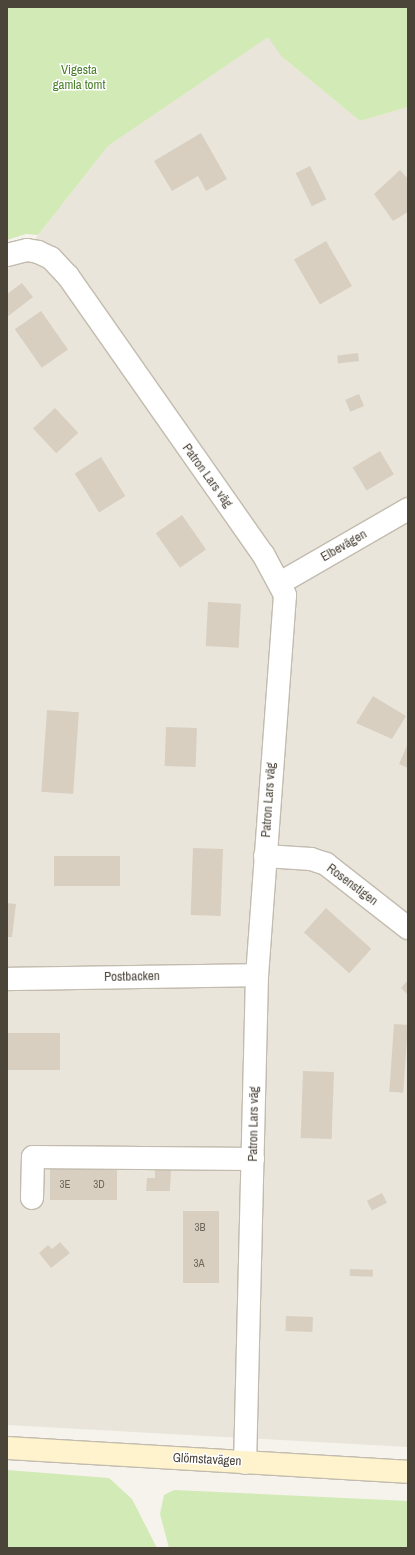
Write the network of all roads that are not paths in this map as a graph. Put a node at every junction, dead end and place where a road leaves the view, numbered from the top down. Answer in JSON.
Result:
{"nodes":[{"id":1,"x":7,"y":255,"type":"edge"},
{"id":2,"x":408,"y":509,"type":"edge"},
{"id":3,"x":280,"y":583,"type":"junction"},
{"id":4,"x":265,"y":856,"type":"junction"},
{"id":5,"x":408,"y":928,"type":"edge"},
{"id":6,"x":257,"y":975,"type":"junction"},
{"id":7,"x":7,"y":979,"type":"edge"},
{"id":8,"x":253,"y":1159,"type":"junction"},
{"id":9,"x":32,"y":1198,"type":"dead end"},
{"id":10,"x":7,"y":1448,"type":"edge"},
{"id":11,"x":246,"y":1463,"type":"junction"},
{"id":12,"x":408,"y":1472,"type":"edge"}],
"edges":[{"from":1,"to":3,"type":"street","name":"Patron Lars väg"},
{"from":2,"to":3,"type":"street","name":"Elbevägen"},
{"from":3,"to":4,"type":"street","name":"Patron Lars väg"},
{"from":4,"to":5,"type":"street","name":"Rosenstigen"},
{"from":4,"to":6,"type":"street","name":"Patron Lars väg"},
{"from":6,"to":7,"type":"street","name":"Postbacken"},
{"from":6,"to":8,"type":"street","name":"Patron Lars väg"},
{"from":8,"to":9,"type":"street"},
{"from":8,"to":11,"type":"street","name":"Patron Lars väg"},
{"from":10,"to":11,"type":"main road","name":"Glömstavägen"},
{"from":11,"to":12,"type":"main road","name":"Glömstavägen"}]}
